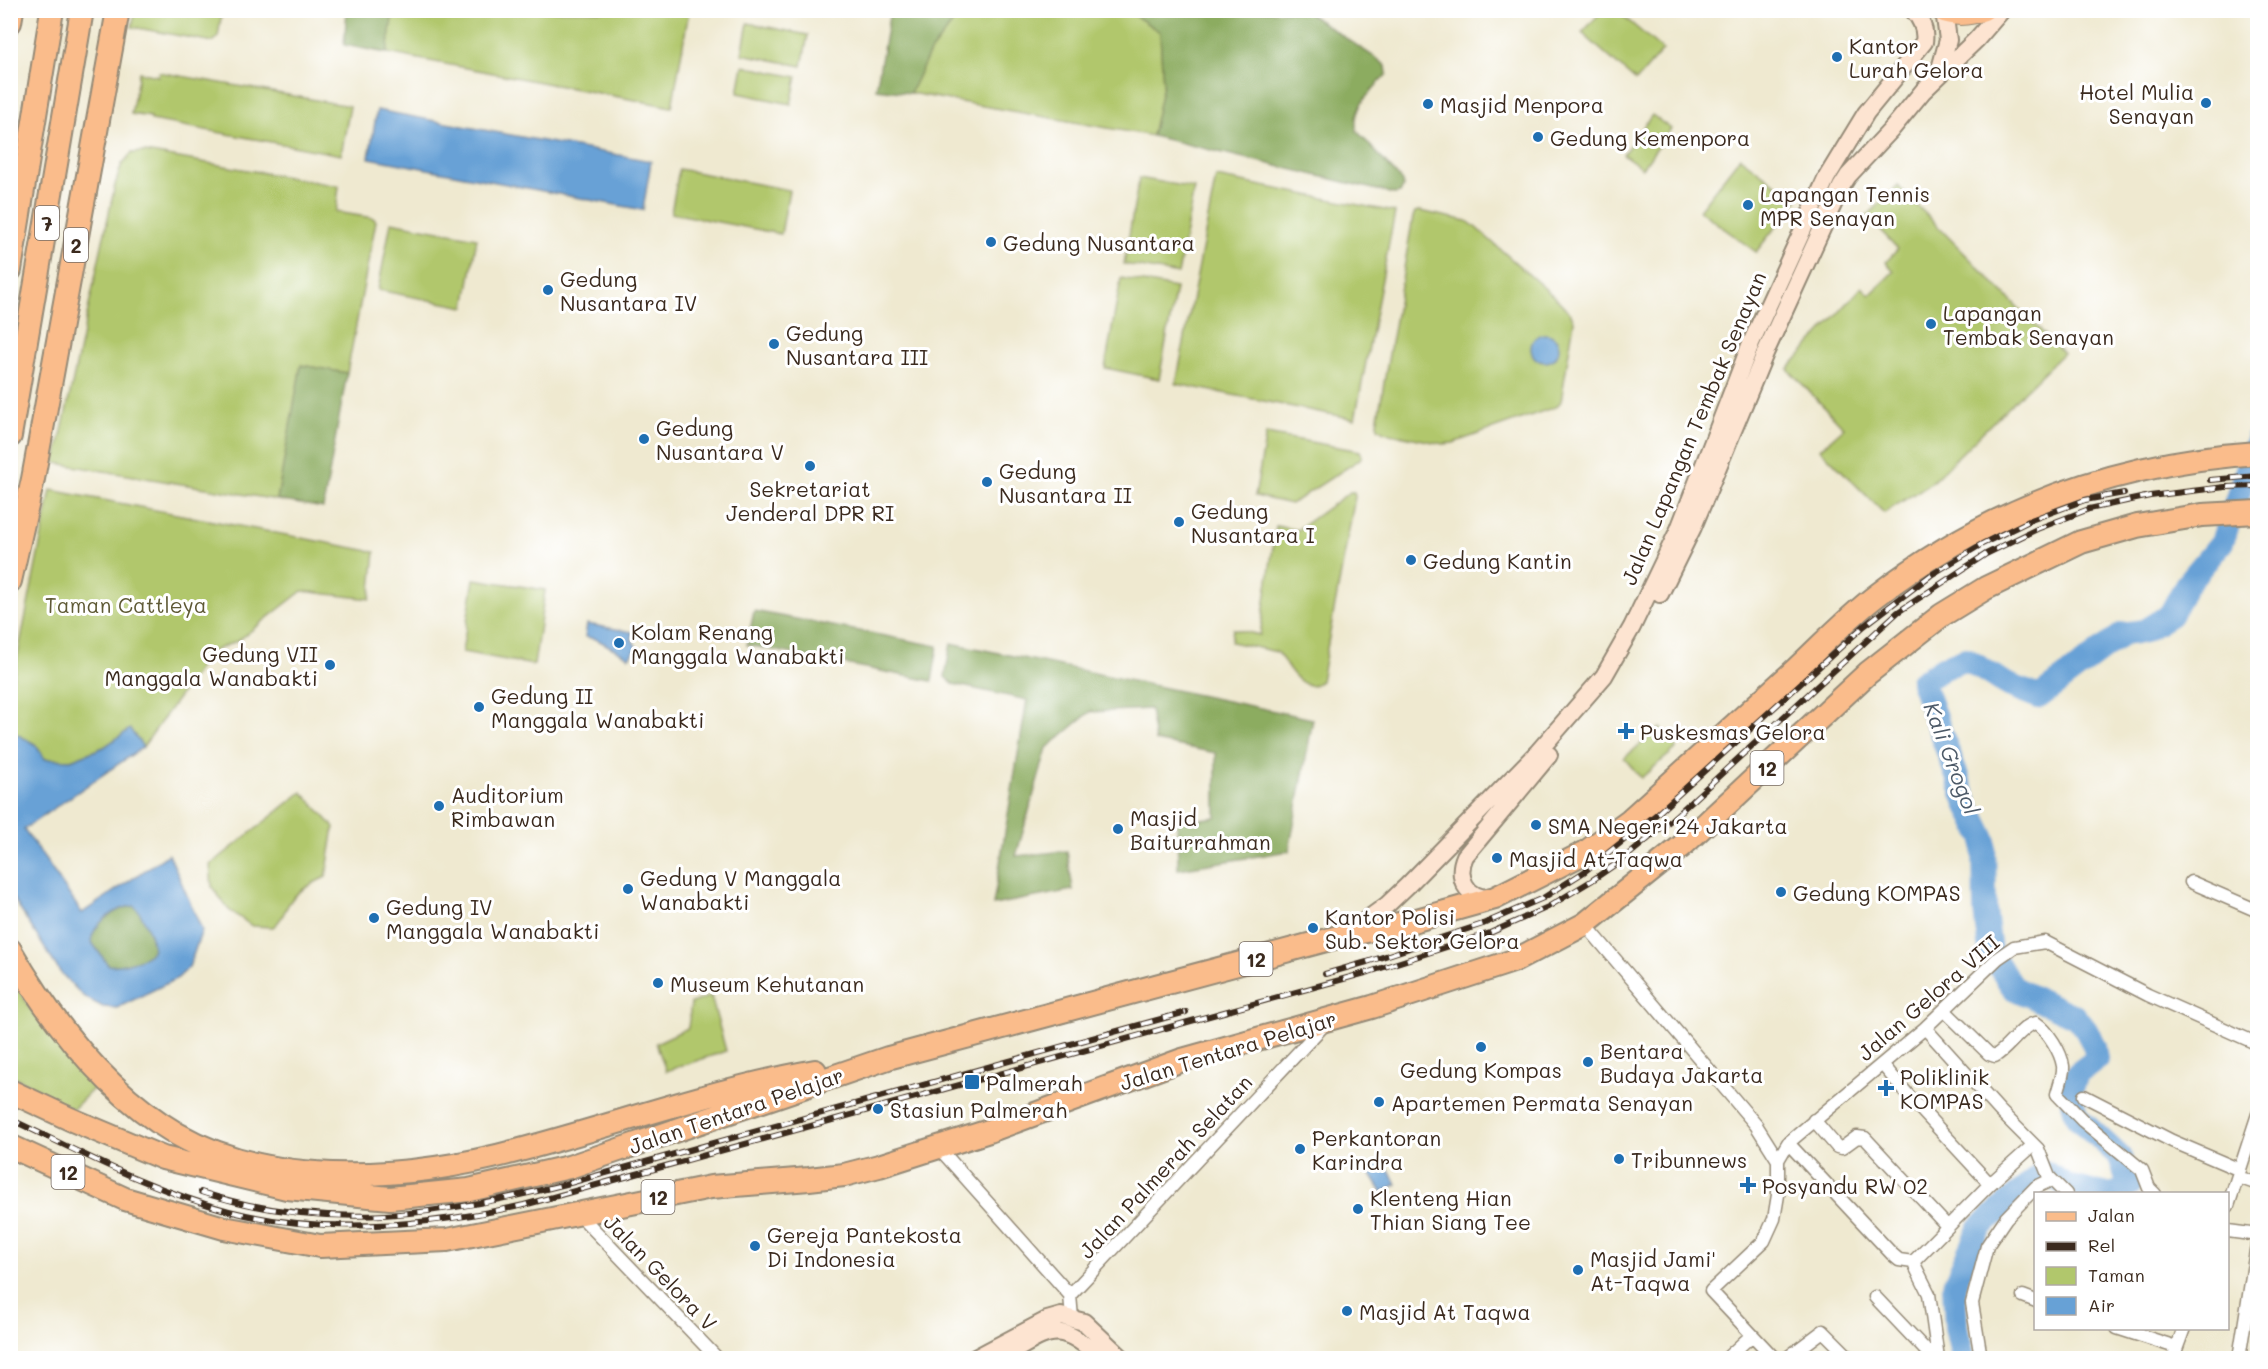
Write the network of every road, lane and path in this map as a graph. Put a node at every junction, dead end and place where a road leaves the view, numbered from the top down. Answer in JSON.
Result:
{"nodes":[{"id":1,"x":12,"y":10,"type":"edge"},
{"id":2,"x":50,"y":10,"type":"edge"},
{"id":3,"x":82,"y":10,"type":"edge"},
{"id":4,"x":118,"y":10,"type":"edge"},
{"id":5,"x":1913,"y":10,"type":"edge"},
{"id":6,"x":1983,"y":10,"type":"edge"},
{"id":7,"x":2002,"y":10,"type":"edge"},
{"id":8,"x":1942,"y":11,"type":"edge"},
{"id":9,"x":10,"y":22,"type":"edge"},
{"id":10,"x":1938,"y":77,"type":"junction"},
{"id":11,"x":10,"y":172,"type":"edge"},
{"id":12,"x":10,"y":270,"type":"edge"},
{"id":13,"x":10,"y":436,"type":"edge"},
{"id":14,"x":2258,"y":453,"type":"edge"},
{"id":15,"x":2256,"y":512,"type":"edge"},
{"id":16,"x":10,"y":581,"type":"edge"},
{"id":17,"x":2191,"y":882,"type":"dead end"},
{"id":18,"x":1495,"y":898,"type":"junction"},
{"id":19,"x":2258,"y":912,"type":"edge"},
{"id":20,"x":1585,"y":924,"type":"junction"},
{"id":21,"x":1347,"y":935,"type":"junction"},
{"id":22,"x":10,"y":950,"type":"edge"},
{"id":23,"x":1944,"y":1010,"type":"junction"},
{"id":24,"x":1329,"y":1020,"type":"junction"},
{"id":25,"x":1925,"y":1028,"type":"junction"},
{"id":26,"x":2258,"y":1044,"type":"edge"},
{"id":27,"x":1882,"y":1064,"type":"junction"},
{"id":28,"x":10,"y":1091,"type":"edge"},
{"id":29,"x":2084,"y":1096,"type":"dead end"},
{"id":30,"x":2257,"y":1118,"type":"edge"},
{"id":31,"x":1814,"y":1120,"type":"junction"},
{"id":32,"x":1788,"y":1143,"type":"junction"},
{"id":33,"x":2032,"y":1143,"type":"junction"},
{"id":34,"x":10,"y":1146,"type":"edge"},
{"id":35,"x":939,"y":1148,"type":"junction"},
{"id":36,"x":1778,"y":1160,"type":"junction"},
{"id":37,"x":2239,"y":1174,"type":"junction"},
{"id":38,"x":2049,"y":1175,"type":"junction"},
{"id":39,"x":292,"y":1180,"type":"junction"},
{"id":40,"x":1990,"y":1184,"type":"junction"},
{"id":41,"x":2258,"y":1184,"type":"edge"},
{"id":42,"x":2064,"y":1192,"type":"edge"},
{"id":43,"x":2154,"y":1192,"type":"edge"},
{"id":44,"x":2229,"y":1203,"type":"edge"},
{"id":45,"x":577,"y":1212,"type":"junction"},
{"id":46,"x":1947,"y":1226,"type":"junction"},
{"id":47,"x":2229,"y":1231,"type":"edge"},
{"id":48,"x":2258,"y":1237,"type":"edge"},
{"id":49,"x":1913,"y":1262,"type":"junction"},
{"id":50,"x":1070,"y":1296,"type":"junction"},
{"id":51,"x":2023,"y":1296,"type":"dead end"},
{"id":52,"x":1875,"y":1297,"type":"dead end"},
{"id":53,"x":2034,"y":1300,"type":"edge"},
{"id":54,"x":1072,"y":1318,"type":"junction"},
{"id":55,"x":2119,"y":1330,"type":"edge"},
{"id":56,"x":2184,"y":1330,"type":"edge"},
{"id":57,"x":1752,"y":1335,"type":"junction"},
{"id":58,"x":2174,"y":1353,"type":"edge"},
{"id":59,"x":717,"y":1359,"type":"edge"},
{"id":60,"x":975,"y":1359,"type":"edge"},
{"id":61,"x":1001,"y":1359,"type":"edge"},
{"id":62,"x":1100,"y":1359,"type":"edge"},
{"id":63,"x":1122,"y":1359,"type":"edge"},
{"id":64,"x":1727,"y":1359,"type":"edge"},
{"id":65,"x":1774,"y":1359,"type":"edge"},
{"id":66,"x":1787,"y":1359,"type":"edge"},
{"id":67,"x":1850,"y":1359,"type":"edge"},
{"id":68,"x":1935,"y":1359,"type":"edge"},
{"id":69,"x":1981,"y":1359,"type":"edge"},
{"id":70,"x":2242,"y":1359,"type":"edge"}],
"edges":[{"from":1,"to":9,"type":"highway"},
{"from":2,"to":11,"type":"highway"},
{"from":2,"to":12,"type":"highway","number":"7"},
{"from":3,"to":13,"type":"highway","number":"7"},
{"from":4,"to":16,"type":"highway","number":"2"},
{"from":5,"to":21,"type":"main road","name":"Jalan Lapangan Tembak Senayan"},
{"from":6,"to":8,"type":"main road"},
{"from":7,"to":10,"type":"main road","name":"Jalan Lapangan Tembak Senayan"},
{"from":8,"to":10,"type":"main road"},
{"from":10,"to":18,"type":"main road","name":"Jalan Lapangan Tembak Senayan"},
{"from":14,"to":18,"type":"highway","name":"Jalan Tentara Pelajar","number":"12"},
{"from":15,"to":20,"type":"highway","name":"Jalan Tentara Pelajar","number":"12"},
{"from":17,"to":19,"type":"street"},
{"from":18,"to":21,"type":"highway","name":"Jalan Tentara Pelajar","number":"12"},
{"from":20,"to":24,"type":"highway","name":"Jalan Tentara Pelajar","number":"12"},
{"from":20,"to":36,"type":"street"},
{"from":21,"to":39,"type":"highway","name":"Jalan Tentara Pelajar","number":"12"},
{"from":22,"to":39,"type":"highway"},
{"from":23,"to":25,"type":"street","name":"Jalan Gelora VIII"},
{"from":23,"to":26,"type":"street","name":"Jalan Gelora VIII"},
{"from":23,"to":43,"type":"street"},
{"from":24,"to":35,"type":"highway","name":"Jalan Tentara Pelajar","number":"12"},
{"from":24,"to":50,"type":"street","name":"Jalan Palmerah Selatan"},
{"from":25,"to":27,"type":"street","name":"Jalan Gelora VIII"},
{"from":25,"to":33,"type":"street"},
{"from":27,"to":31,"type":"street","name":"Jalan Gelora VIII"},
{"from":27,"to":40,"type":"street"},
{"from":28,"to":39,"type":"highway","name":"Jalan Tentara Pelajar","number":"12"},
{"from":29,"to":37,"type":"street"},
{"from":30,"to":37,"type":"street"},
{"from":31,"to":32,"type":"street","name":"Jalan Gelora VIII"},
{"from":31,"to":46,"type":"street"},
{"from":32,"to":36,"type":"street","name":"Jalan Gelora VIII"},
{"from":32,"to":49,"type":"street"},
{"from":33,"to":38,"type":"street"},
{"from":33,"to":40,"type":"street"},
{"from":34,"to":45,"type":"highway","name":"Jalan Tentara Pelajar","number":"12"},
{"from":35,"to":45,"type":"highway","name":"Jalan Tentara Pelajar","number":"12"},
{"from":35,"to":50,"type":"street"},
{"from":36,"to":57,"type":"street"},
{"from":37,"to":41,"type":"street"},
{"from":37,"to":44,"type":"street"},
{"from":38,"to":42,"type":"street"},
{"from":38,"to":69,"type":"street"},
{"from":40,"to":46,"type":"street"},
{"from":45,"to":59,"type":"street","name":"Jalan Gelora V"},
{"from":46,"to":49,"type":"street"},
{"from":47,"to":48,"type":"street"},
{"from":48,"to":70,"type":"street"},
{"from":49,"to":68,"type":"street"},
{"from":50,"to":54,"type":"street"},
{"from":51,"to":53,"type":"street"},
{"from":52,"to":68,"type":"street"},
{"from":54,"to":60,"type":"main road"},
{"from":54,"to":63,"type":"main road"},
{"from":55,"to":58,"type":"street"},
{"from":56,"to":58,"type":"street"},
{"from":57,"to":64,"type":"street"},
{"from":57,"to":65,"type":"street"},
{"from":61,"to":62,"type":"main road"},
{"from":66,"to":67,"type":"street"}]}
